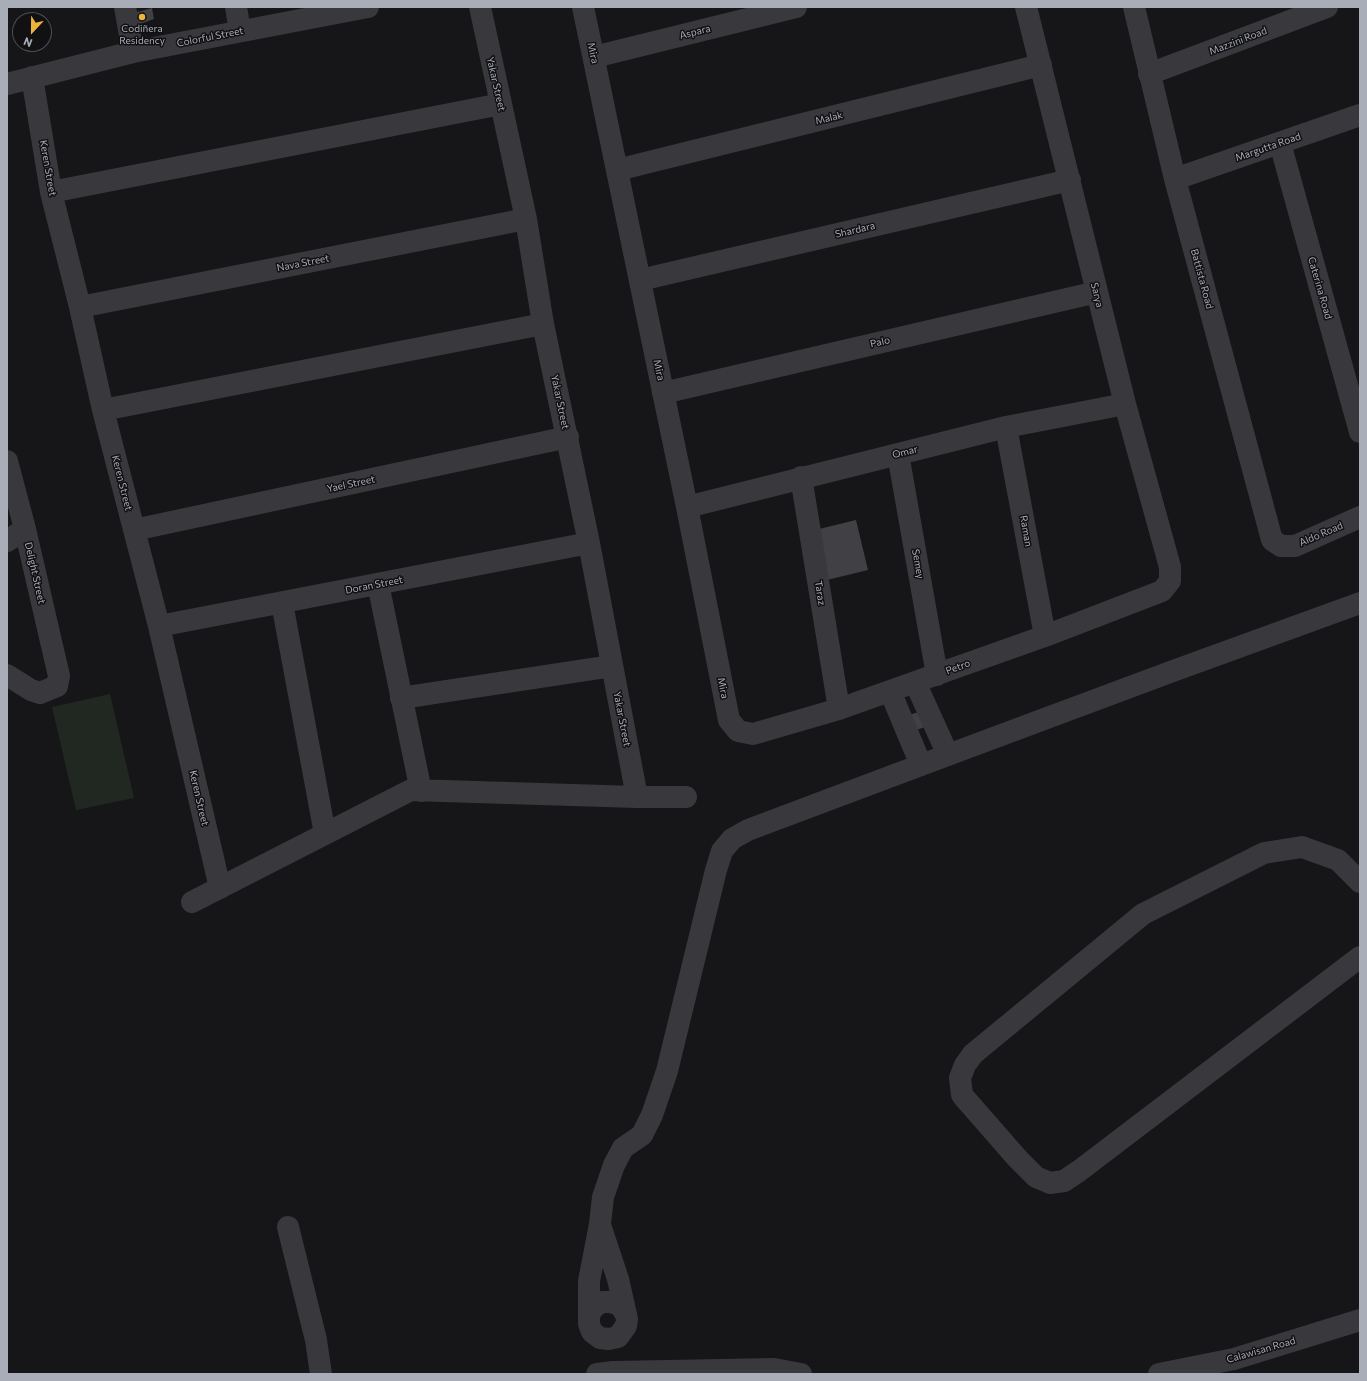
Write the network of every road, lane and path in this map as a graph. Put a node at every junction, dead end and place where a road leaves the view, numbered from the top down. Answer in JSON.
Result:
{"nodes":[{"id":1,"x":125,"y":7,"type":"edge"},
{"id":2,"x":236,"y":7,"type":"edge"},
{"id":3,"x":480,"y":7,"type":"edge"},
{"id":4,"x":583,"y":7,"type":"edge"},
{"id":5,"x":796,"y":7,"type":"edge"},
{"id":6,"x":1026,"y":7,"type":"edge"},
{"id":7,"x":1134,"y":7,"type":"edge"},
{"id":8,"x":1327,"y":7,"type":"edge"},
{"id":9,"x":362,"y":8,"type":"edge"},
{"id":10,"x":240,"y":31,"type":"junction"},
{"id":11,"x":133,"y":52,"type":"junction"},
{"id":12,"x":594,"y":56,"type":"junction"},
{"id":13,"x":1041,"y":66,"type":"junction"},
{"id":14,"x":1150,"y":74,"type":"junction"},
{"id":15,"x":32,"y":77,"type":"junction"},
{"id":16,"x":7,"y":84,"type":"edge"},
{"id":17,"x":501,"y":104,"type":"junction"},
{"id":18,"x":1360,"y":114,"type":"edge"},
{"id":19,"x":1280,"y":143,"type":"junction"},
{"id":20,"x":617,"y":170,"type":"junction"},
{"id":21,"x":1175,"y":179,"type":"junction"},
{"id":22,"x":1070,"y":180,"type":"junction"},
{"id":23,"x":51,"y":192,"type":"junction"},
{"id":24,"x":526,"y":220,"type":"junction"},
{"id":25,"x":640,"y":280,"type":"junction"},
{"id":26,"x":1097,"y":292,"type":"junction"},
{"id":27,"x":80,"y":307,"type":"junction"},
{"id":28,"x":543,"y":324,"type":"junction"},
{"id":29,"x":663,"y":394,"type":"junction"},
{"id":30,"x":1125,"y":404,"type":"junction"},
{"id":31,"x":103,"y":410,"type":"junction"},
{"id":32,"x":1006,"y":427,"type":"junction"},
{"id":33,"x":1360,"y":432,"type":"edge"},
{"id":34,"x":568,"y":437,"type":"junction"},
{"id":35,"x":898,"y":454,"type":"junction"},
{"id":36,"x":7,"y":461,"type":"edge"},
{"id":37,"x":801,"y":477,"type":"junction"},
{"id":38,"x":687,"y":507,"type":"junction"},
{"id":39,"x":1360,"y":517,"type":"edge"},
{"id":40,"x":25,"y":529,"type":"junction"},
{"id":41,"x":134,"y":530,"type":"junction"},
{"id":42,"x":7,"y":541,"type":"edge"},
{"id":43,"x":589,"y":543,"type":"junction"},
{"id":44,"x":1281,"y":546,"type":"joint"},
{"id":45,"x":1170,"y":581,"type":"joint"},
{"id":46,"x":378,"y":584,"type":"junction"},
{"id":47,"x":282,"y":603,"type":"junction"},
{"id":48,"x":1360,"y":603,"type":"edge"},
{"id":49,"x":159,"y":626,"type":"junction"},
{"id":50,"x":1045,"y":636,"type":"junction"},
{"id":51,"x":612,"y":666,"type":"junction"},
{"id":52,"x":7,"y":675,"type":"edge"},
{"id":53,"x":937,"y":675,"type":"junction"},
{"id":54,"x":915,"y":682,"type":"junction"},
{"id":55,"x":890,"y":690,"type":"junction"},
{"id":56,"x":401,"y":698,"type":"junction"},
{"id":57,"x":840,"y":709,"type":"junction"},
{"id":58,"x":738,"y":731,"type":"joint"},
{"id":59,"x":948,"y":755,"type":"junction"},
{"id":60,"x":921,"y":765,"type":"junction"},
{"id":61,"x":421,"y":791,"type":"junction"},
{"id":62,"x":637,"y":797,"type":"junction"},
{"id":63,"x":686,"y":797,"type":"dead end"},
{"id":64,"x":325,"y":834,"type":"junction"},
{"id":65,"x":1360,"y":882,"type":"edge"},
{"id":66,"x":220,"y":888,"type":"junction"},
{"id":67,"x":192,"y":902,"type":"dead end"},
{"id":68,"x":1360,"y":957,"type":"edge"},
{"id":69,"x":600,"y":1224,"type":"junction"},
{"id":70,"x":288,"y":1227,"type":"dead end"},
{"id":71,"x":625,"y":1313,"type":"junction"},
{"id":72,"x":589,"y":1315,"type":"junction"},
{"id":73,"x":1360,"y":1320,"type":"edge"},
{"id":74,"x":609,"y":1339,"type":"junction"},
{"id":75,"x":1241,"y":1366,"type":"edge"},
{"id":76,"x":605,"y":1373,"type":"edge"},
{"id":77,"x":321,"y":1374,"type":"edge"},
{"id":78,"x":801,"y":1374,"type":"edge"},
{"id":79,"x":1159,"y":1374,"type":"edge"}],
"edges":[{"from":1,"to":11,"type":"street"},
{"from":2,"to":10,"type":"street"},
{"from":3,"to":17,"type":"street","name":"Yakar Street"},
{"from":4,"to":12,"type":"street","name":"Mira"},
{"from":5,"to":12,"type":"street","name":"Aspara"},
{"from":6,"to":13,"type":"street","name":"Sarya"},
{"from":7,"to":14,"type":"street","name":"Battista Road"},
{"from":8,"to":14,"type":"street","name":"Mazzini Road"},
{"from":9,"to":10,"type":"street","name":"Colorful Street"},
{"from":10,"to":11,"type":"street","name":"Colorful Street"},
{"from":11,"to":15,"type":"street","name":"Colorful Street"},
{"from":12,"to":20,"type":"street","name":"Mira"},
{"from":13,"to":20,"type":"street","name":"Malak"},
{"from":13,"to":22,"type":"street","name":"Sarya"},
{"from":14,"to":21,"type":"street","name":"Battista Road"},
{"from":15,"to":16,"type":"street","name":"Colorful Street"},
{"from":15,"to":23,"type":"street","name":"Keren Street"},
{"from":17,"to":23,"type":"street"},
{"from":17,"to":24,"type":"street","name":"Yakar Street"},
{"from":18,"to":19,"type":"street","name":"Margutta Road"},
{"from":19,"to":21,"type":"street","name":"Margutta Road"},
{"from":19,"to":33,"type":"street","name":"Caterina Road"},
{"from":20,"to":25,"type":"street","name":"Mira"},
{"from":21,"to":44,"type":"street","name":"Battista Road"},
{"from":22,"to":25,"type":"street","name":"Shardara"},
{"from":22,"to":26,"type":"street","name":"Sarya"},
{"from":23,"to":27,"type":"street","name":"Keren Street"},
{"from":24,"to":27,"type":"street","name":"Nava Street"},
{"from":24,"to":28,"type":"street","name":"Yakar Street"},
{"from":25,"to":29,"type":"street","name":"Mira"},
{"from":26,"to":29,"type":"street","name":"Palo"},
{"from":26,"to":30,"type":"street","name":"Sarya"},
{"from":27,"to":31,"type":"street","name":"Keren Street"},
{"from":28,"to":31,"type":"street"},
{"from":28,"to":34,"type":"street","name":"Yakar Street"},
{"from":29,"to":38,"type":"street","name":"Mira"},
{"from":30,"to":32,"type":"street","name":"Omar"},
{"from":30,"to":45,"type":"street","name":"Sarya"},
{"from":31,"to":41,"type":"street","name":"Keren Street"},
{"from":32,"to":35,"type":"street","name":"Omar"},
{"from":32,"to":50,"type":"street","name":"Raman"},
{"from":34,"to":41,"type":"street","name":"Yael Street"},
{"from":34,"to":43,"type":"street","name":"Yakar Street"},
{"from":35,"to":37,"type":"street","name":"Omar"},
{"from":35,"to":53,"type":"street","name":"Semey"},
{"from":36,"to":40,"type":"street","name":"Delight Street"},
{"from":37,"to":38,"type":"street","name":"Omar"},
{"from":37,"to":57,"type":"street","name":"Taraz"},
{"from":38,"to":58,"type":"street","name":"Mira"},
{"from":39,"to":44,"type":"street","name":"Aldo Road"},
{"from":40,"to":42,"type":"street"},
{"from":40,"to":52,"type":"street","name":"Delight Street"},
{"from":41,"to":49,"type":"street","name":"Keren Street"},
{"from":43,"to":46,"type":"street","name":"Doran Street"},
{"from":43,"to":51,"type":"street","name":"Yakar Street"},
{"from":45,"to":50,"type":"street","name":"Petro"},
{"from":46,"to":47,"type":"street","name":"Doran Street"},
{"from":46,"to":56,"type":"street"},
{"from":47,"to":49,"type":"street","name":"Doran Street"},
{"from":47,"to":64,"type":"street"},
{"from":48,"to":59,"type":"street"},
{"from":49,"to":66,"type":"street","name":"Keren Street"},
{"from":50,"to":53,"type":"street","name":"Petro"},
{"from":51,"to":56,"type":"street"},
{"from":51,"to":62,"type":"street","name":"Yakar Street"},
{"from":53,"to":54,"type":"street","name":"Petro"},
{"from":54,"to":55,"type":"street","name":"Petro"},
{"from":54,"to":59,"type":"street"},
{"from":55,"to":57,"type":"street","name":"Petro"},
{"from":55,"to":60,"type":"street"},
{"from":56,"to":61,"type":"street"},
{"from":57,"to":58,"type":"street","name":"Petro"},
{"from":59,"to":60,"type":"street"},
{"from":60,"to":69,"type":"street"},
{"from":61,"to":62,"type":"street"},
{"from":61,"to":64,"type":"street"},
{"from":62,"to":63,"type":"street"},
{"from":64,"to":66,"type":"street"},
{"from":65,"to":68,"type":"street"},
{"from":66,"to":67,"type":"street"},
{"from":69,"to":71,"type":"street"},
{"from":69,"to":72,"type":"street"},
{"from":70,"to":77,"type":"street"},
{"from":71,"to":72,"type":"street"},
{"from":71,"to":74,"type":"street"},
{"from":72,"to":74,"type":"street"},
{"from":73,"to":75,"type":"street","name":"Calawisan Road"},
{"from":74,"to":76,"type":"street"},
{"from":75,"to":79,"type":"street","name":"Calawisan Road"},
{"from":76,"to":78,"type":"street"}]}
